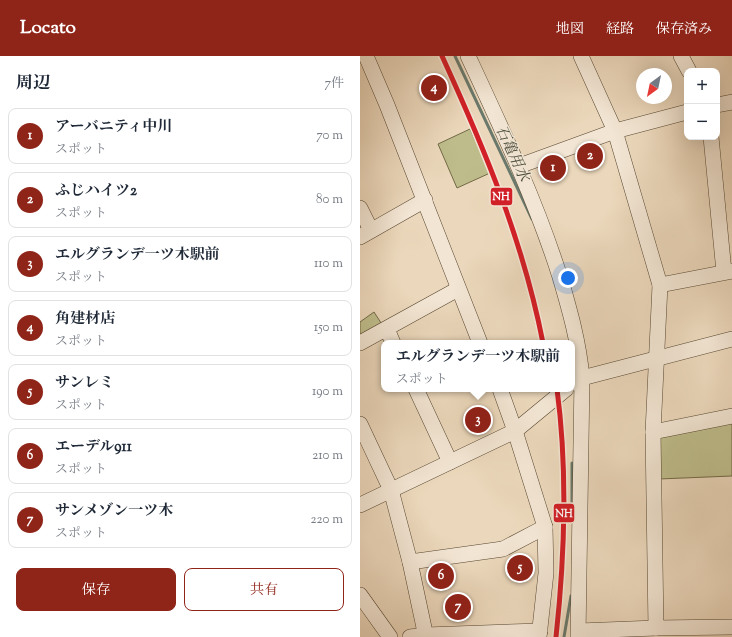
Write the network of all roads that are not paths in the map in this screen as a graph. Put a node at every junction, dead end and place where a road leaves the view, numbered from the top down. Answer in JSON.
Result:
{"nodes":[{"id":1,"x":366,"y":56,"type":"edge"},
{"id":2,"x":468,"y":56,"type":"edge"},
{"id":3,"x":581,"y":56,"type":"edge"},
{"id":4,"x":681,"y":56,"type":"edge"},
{"id":5,"x":687,"y":68,"type":"edge"},
{"id":6,"x":732,"y":102,"type":"edge"},
{"id":7,"x":720,"y":104,"type":"edge"},
{"id":8,"x":684,"y":113,"type":"edge"},
{"id":9,"x":615,"y":131,"type":"junction"},
{"id":10,"x":711,"y":140,"type":"edge"},
{"id":11,"x":519,"y":166,"type":"junction"},
{"id":12,"x":425,"y":200,"type":"junction"},
{"id":13,"x":360,"y":208,"type":"edge"},
{"id":14,"x":366,"y":234,"type":"edge"},
{"id":15,"x":728,"y":272,"type":"edge"},
{"id":16,"x":660,"y":285,"type":"junction"},
{"id":17,"x":458,"y":290,"type":"junction"},
{"id":18,"x":387,"y":329,"type":"junction"},
{"id":19,"x":732,"y":339,"type":"edge"},
{"id":20,"x":392,"y":340,"type":"edge"},
{"id":21,"x":479,"y":340,"type":"edge"},
{"id":22,"x":360,"y":343,"type":"edge"},
{"id":23,"x":657,"y":358,"type":"junction"},
{"id":24,"x":577,"y":382,"type":"edge"},
{"id":25,"x":417,"y":392,"type":"edge"},
{"id":26,"x":501,"y":392,"type":"edge"},
{"id":27,"x":562,"y":392,"type":"edge"},
{"id":28,"x":732,"y":416,"type":"edge"},
{"id":29,"x":361,"y":430,"type":"edge"},
{"id":30,"x":515,"y":431,"type":"junction"},
{"id":31,"x":653,"y":432,"type":"junction"},
{"id":32,"x":450,"y":462,"type":"junction"},
{"id":33,"x":391,"y":490,"type":"junction"},
{"id":34,"x":360,"y":505,"type":"edge"},
{"id":35,"x":545,"y":527,"type":"junction"},
{"id":36,"x":410,"y":562,"type":"junction"},
{"id":37,"x":360,"y":595,"type":"edge"},
{"id":38,"x":732,"y":627,"type":"edge"},
{"id":39,"x":656,"y":628,"type":"junction"},
{"id":40,"x":540,"y":634,"type":"edge"},
{"id":41,"x":579,"y":634,"type":"edge"},
{"id":42,"x":426,"y":636,"type":"edge"},
{"id":43,"x":390,"y":637,"type":"edge"},
{"id":44,"x":410,"y":637,"type":"edge"}],
"edges":[{"from":1,"to":12,"type":"street"},
{"from":2,"to":11,"type":"street"},
{"from":3,"to":9,"type":"street"},
{"from":4,"to":5,"type":"street"},
{"from":6,"to":7,"type":"street"},
{"from":8,"to":9,"type":"street"},
{"from":9,"to":11,"type":"street"},
{"from":9,"to":16,"type":"street"},
{"from":10,"to":15,"type":"street"},
{"from":11,"to":24,"type":"street"},
{"from":12,"to":14,"type":"street"},
{"from":12,"to":17,"type":"street"},
{"from":13,"to":14,"type":"street"},
{"from":15,"to":16,"type":"street"},
{"from":16,"to":23,"type":"street"},
{"from":17,"to":18,"type":"street"},
{"from":17,"to":21,"type":"street"},
{"from":18,"to":20,"type":"street"},
{"from":18,"to":22,"type":"street"},
{"from":19,"to":23,"type":"street"},
{"from":23,"to":24,"type":"street"},
{"from":23,"to":31,"type":"street"},
{"from":24,"to":41,"type":"street"},
{"from":25,"to":32,"type":"street"},
{"from":26,"to":30,"type":"street"},
{"from":27,"to":30,"type":"street"},
{"from":28,"to":31,"type":"street"},
{"from":29,"to":33,"type":"street"},
{"from":30,"to":32,"type":"street"},
{"from":30,"to":35,"type":"street"},
{"from":31,"to":39,"type":"street"},
{"from":32,"to":33,"type":"street"},
{"from":33,"to":34,"type":"street"},
{"from":33,"to":36,"type":"street"},
{"from":35,"to":36,"type":"street"},
{"from":35,"to":40,"type":"street"},
{"from":36,"to":42,"type":"street"},
{"from":37,"to":43,"type":"street"},
{"from":38,"to":39,"type":"street"},
{"from":39,"to":41,"type":"street"},
{"from":40,"to":42,"type":"street"},
{"from":42,"to":44,"type":"street"}]}
